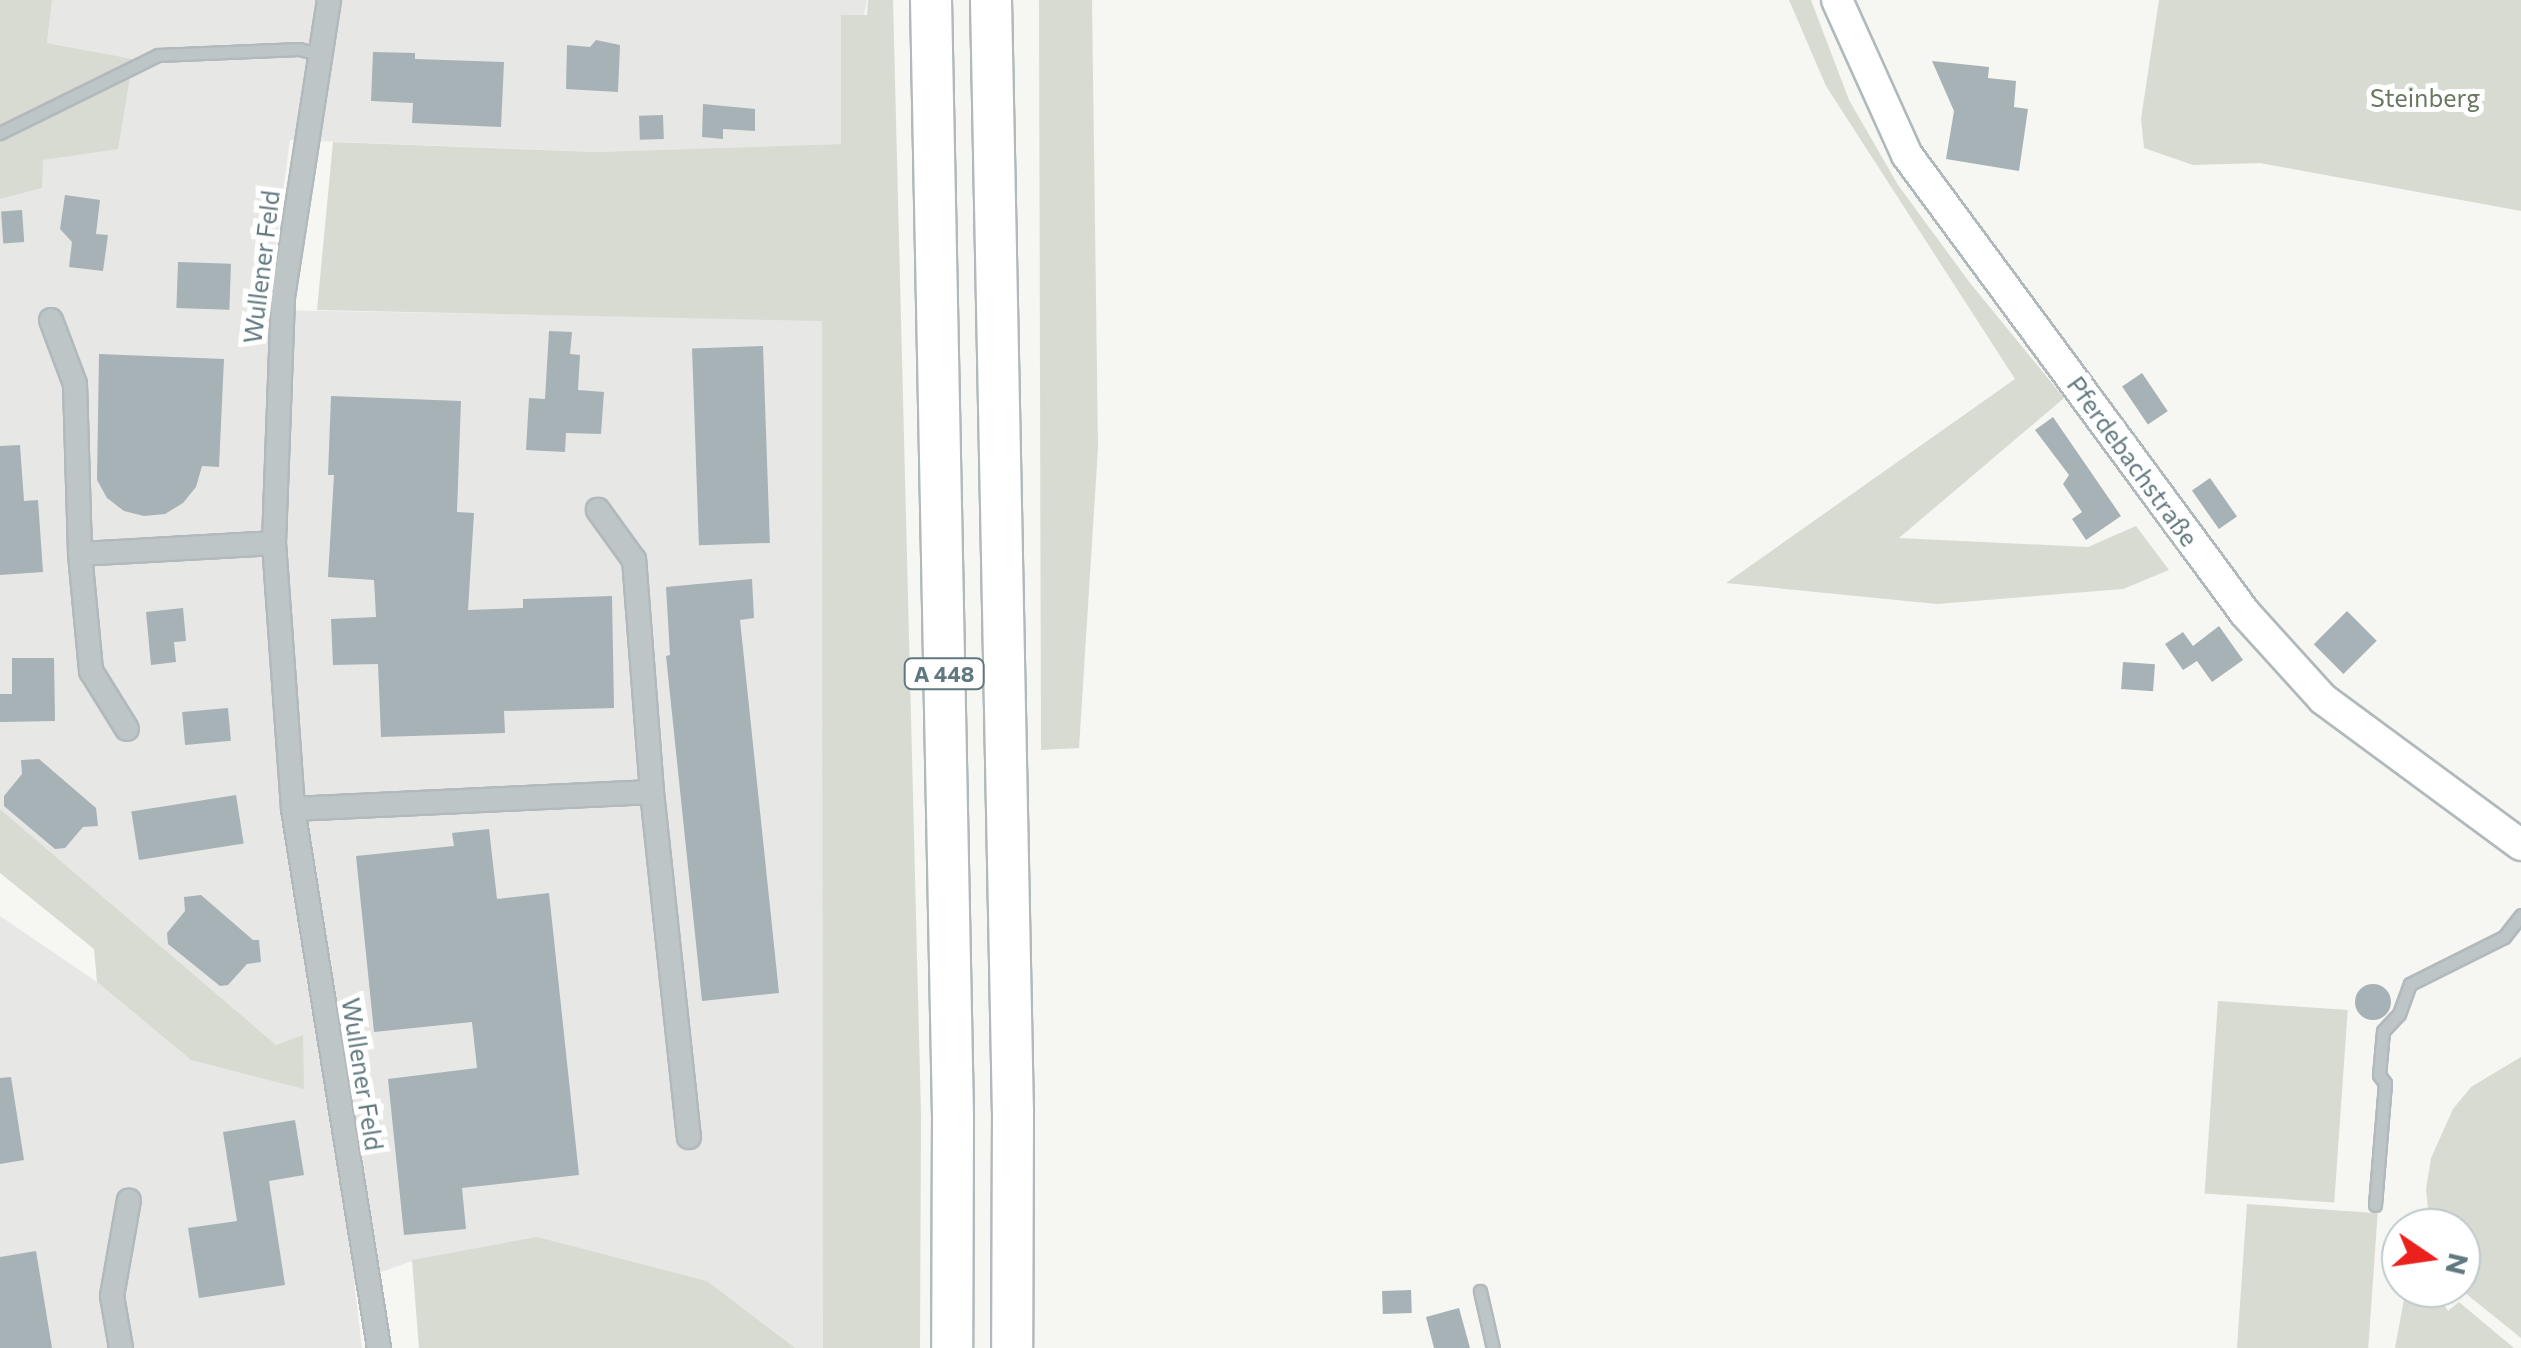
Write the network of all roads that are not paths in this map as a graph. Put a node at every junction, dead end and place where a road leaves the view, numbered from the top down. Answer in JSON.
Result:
{"nodes":[{"id":1,"x":328,"y":0,"type":"edge"},
{"id":2,"x":930,"y":0,"type":"edge"},
{"id":3,"x":991,"y":0,"type":"edge"},
{"id":4,"x":1837,"y":0,"type":"edge"},
{"id":5,"x":320,"y":54,"type":"junction"},
{"id":6,"x":0,"y":134,"type":"edge"},
{"id":7,"x":51,"y":320,"type":"dead end"},
{"id":8,"x":598,"y":510,"type":"dead end"},
{"id":9,"x":274,"y":543,"type":"junction"},
{"id":10,"x":80,"y":554,"type":"junction"},
{"id":11,"x":127,"y":729,"type":"dead end"},
{"id":12,"x":652,"y":792,"type":"junction"},
{"id":13,"x":293,"y":809,"type":"junction"},
{"id":14,"x":2521,"y":845,"type":"edge"},
{"id":15,"x":2521,"y":915,"type":"edge"},
{"id":16,"x":689,"y":1136,"type":"dead end"},
{"id":17,"x":129,"y":1200,"type":"dead end"},
{"id":18,"x":2375,"y":1205,"type":"dead end"},
{"id":19,"x":1480,"y":1290,"type":"dead end"},
{"id":20,"x":121,"y":1348,"type":"edge"},
{"id":21,"x":379,"y":1348,"type":"edge"},
{"id":22,"x":952,"y":1348,"type":"edge"},
{"id":23,"x":1012,"y":1348,"type":"edge"},
{"id":24,"x":1494,"y":1348,"type":"edge"}],
"edges":[{"from":1,"to":5,"type":"street","name":"Wullener Feld"},
{"from":2,"to":22,"type":"highway","number":"A 448"},
{"from":3,"to":23,"type":"highway","number":"A 448"},
{"from":4,"to":14,"type":"main road","name":"Pferdebachstraße"},
{"from":5,"to":6,"type":"lane"},
{"from":5,"to":9,"type":"street","name":"Wullener Feld"},
{"from":7,"to":10,"type":"street"},
{"from":8,"to":12,"type":"street"},
{"from":9,"to":10,"type":"street"},
{"from":9,"to":13,"type":"street","name":"Wullener Feld"},
{"from":10,"to":11,"type":"street"},
{"from":12,"to":13,"type":"street"},
{"from":12,"to":16,"type":"street"},
{"from":13,"to":21,"type":"street","name":"Wullener Feld"},
{"from":15,"to":18,"type":"lane"},
{"from":17,"to":20,"type":"street"},
{"from":19,"to":24,"type":"lane"}]}
